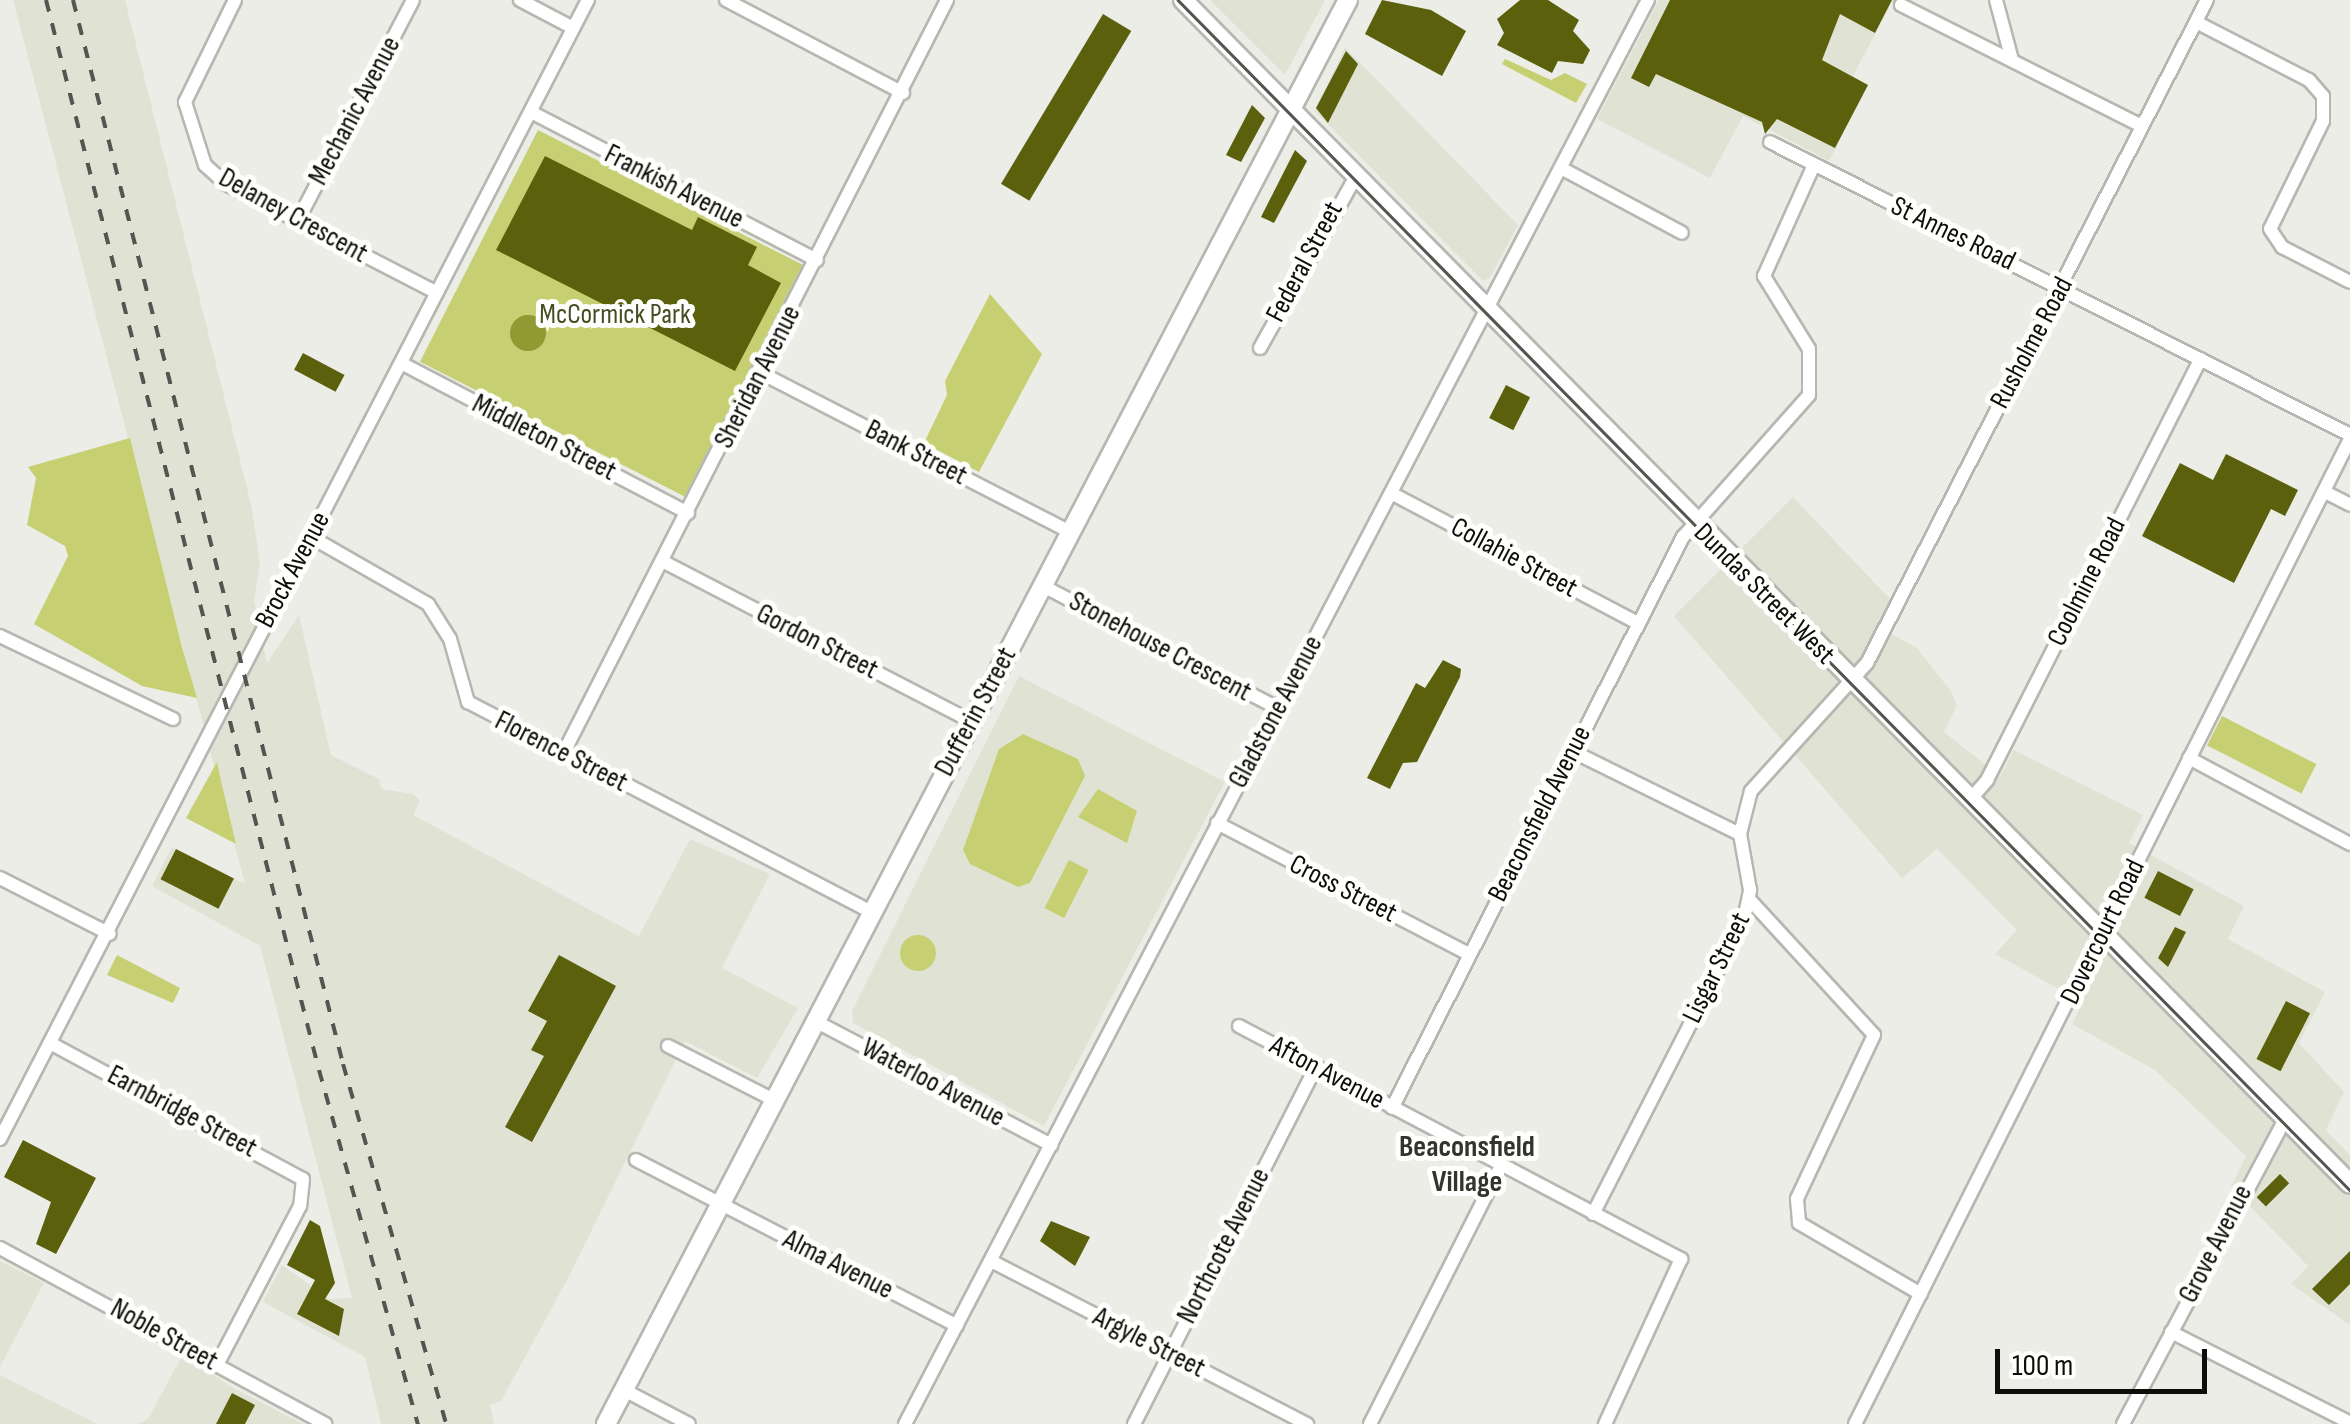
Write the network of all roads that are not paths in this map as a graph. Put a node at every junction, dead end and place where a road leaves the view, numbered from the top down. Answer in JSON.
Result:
{"nodes":[{"id":1,"x":235,"y":0,"type":"edge"},
{"id":2,"x":413,"y":0,"type":"edge"},
{"id":3,"x":520,"y":0,"type":"edge"},
{"id":4,"x":588,"y":0,"type":"edge"},
{"id":5,"x":726,"y":0,"type":"edge"},
{"id":6,"x":947,"y":0,"type":"edge"},
{"id":7,"x":1183,"y":0,"type":"edge"},
{"id":8,"x":1348,"y":0,"type":"edge"},
{"id":9,"x":1648,"y":0,"type":"edge"},
{"id":10,"x":1996,"y":0,"type":"edge"},
{"id":11,"x":2207,"y":0,"type":"edge"},
{"id":12,"x":1900,"y":4,"type":"dead end"},
{"id":13,"x":2196,"y":22,"type":"junction"},
{"id":14,"x":573,"y":28,"type":"junction"},
{"id":15,"x":2012,"y":60,"type":"junction"},
{"id":16,"x":903,"y":93,"type":"junction"},
{"id":17,"x":530,"y":112,"type":"junction"},
{"id":18,"x":1288,"y":113,"type":"junction"},
{"id":19,"x":2140,"y":124,"type":"junction"},
{"id":20,"x":1770,"y":142,"type":"dead end"},
{"id":21,"x":1814,"y":166,"type":"junction"},
{"id":22,"x":1561,"y":168,"type":"junction"},
{"id":23,"x":1354,"y":180,"type":"junction"},
{"id":24,"x":296,"y":222,"type":"junction"},
{"id":25,"x":1682,"y":232,"type":"dead end"},
{"id":26,"x":818,"y":260,"type":"junction"},
{"id":27,"x":2350,"y":282,"type":"edge"},
{"id":28,"x":2061,"y":288,"type":"junction"},
{"id":29,"x":437,"y":293,"type":"junction"},
{"id":30,"x":1485,"y":312,"type":"junction"},
{"id":31,"x":1260,"y":348,"type":"dead end"},
{"id":32,"x":2201,"y":359,"type":"junction"},
{"id":33,"x":401,"y":363,"type":"junction"},
{"id":34,"x":761,"y":373,"type":"junction"},
{"id":35,"x":2350,"y":437,"type":"edge"},
{"id":36,"x":1391,"y":492,"type":"junction"},
{"id":37,"x":2325,"y":492,"type":"junction"},
{"id":38,"x":2350,"y":505,"type":"edge"},
{"id":39,"x":688,"y":513,"type":"junction"},
{"id":40,"x":1692,"y":522,"type":"junction"},
{"id":41,"x":1070,"y":532,"type":"junction"},
{"id":42,"x":311,"y":536,"type":"junction"},
{"id":43,"x":664,"y":562,"type":"junction"},
{"id":44,"x":1043,"y":586,"type":"junction"},
{"id":45,"x":1638,"y":622,"type":"junction"},
{"id":46,"x":0,"y":636,"type":"edge"},
{"id":47,"x":1852,"y":683,"type":"junction"},
{"id":48,"x":1277,"y":708,"type":"junction"},
{"id":49,"x":173,"y":718,"type":"dead end"},
{"id":50,"x":971,"y":722,"type":"junction"},
{"id":51,"x":1572,"y":751,"type":"junction"},
{"id":52,"x":564,"y":752,"type":"junction"},
{"id":53,"x":2189,"y":758,"type":"junction"},
{"id":54,"x":1969,"y":801,"type":"junction"},
{"id":55,"x":1217,"y":823,"type":"junction"},
{"id":56,"x":1740,"y":834,"type":"junction"},
{"id":57,"x":2350,"y":844,"type":"edge"},
{"id":58,"x":0,"y":878,"type":"edge"},
{"id":59,"x":1750,"y":900,"type":"junction"},
{"id":60,"x":872,"y":912,"type":"junction"},
{"id":61,"x":110,"y":934,"type":"junction"},
{"id":62,"x":2102,"y":935,"type":"junction"},
{"id":63,"x":1469,"y":954,"type":"junction"},
{"id":64,"x":815,"y":1021,"type":"junction"},
{"id":65,"x":1239,"y":1026,"type":"dead end"},
{"id":66,"x":50,"y":1044,"type":"junction"},
{"id":67,"x":668,"y":1046,"type":"dead end"},
{"id":68,"x":1315,"y":1068,"type":"junction"},
{"id":69,"x":774,"y":1100,"type":"junction"},
{"id":70,"x":1392,"y":1108,"type":"junction"},
{"id":71,"x":2285,"y":1119,"type":"junction"},
{"id":72,"x":4,"y":1123,"type":"edge"},
{"id":73,"x":0,"y":1140,"type":"edge"},
{"id":74,"x":1051,"y":1144,"type":"junction"},
{"id":75,"x":636,"y":1160,"type":"dead end"},
{"id":76,"x":1500,"y":1166,"type":"junction"},
{"id":77,"x":2349,"y":1180,"type":"edge"},
{"id":78,"x":720,"y":1203,"type":"junction"},
{"id":79,"x":1593,"y":1214,"type":"junction"},
{"id":80,"x":0,"y":1248,"type":"edge"},
{"id":81,"x":991,"y":1261,"type":"junction"},
{"id":82,"x":1922,"y":1294,"type":"junction"},
{"id":83,"x":958,"y":1326,"type":"junction"},
{"id":84,"x":2171,"y":1332,"type":"junction"},
{"id":85,"x":1170,"y":1354,"type":"junction"},
{"id":86,"x":218,"y":1364,"type":"junction"},
{"id":87,"x":624,"y":1390,"type":"junction"},
{"id":88,"x":2350,"y":1423,"type":"edge"},
{"id":89,"x":326,"y":1424,"type":"edge"},
{"id":90,"x":606,"y":1424,"type":"edge"},
{"id":91,"x":689,"y":1424,"type":"edge"},
{"id":92,"x":905,"y":1424,"type":"edge"},
{"id":93,"x":1134,"y":1424,"type":"edge"},
{"id":94,"x":1307,"y":1424,"type":"edge"},
{"id":95,"x":1370,"y":1424,"type":"edge"},
{"id":96,"x":1605,"y":1424,"type":"edge"},
{"id":97,"x":1855,"y":1424,"type":"edge"},
{"id":98,"x":2123,"y":1424,"type":"edge"}],
"edges":[{"from":1,"to":24,"type":"street","name":"Delaney Crescent"},
{"from":2,"to":24,"type":"street","name":"Mechanic Avenue"},
{"from":3,"to":14,"type":"street"},
{"from":4,"to":14,"type":"street","name":"Brock Avenue"},
{"from":5,"to":16,"type":"street"},
{"from":6,"to":16,"type":"street","name":"Sheridan Avenue"},
{"from":7,"to":18,"type":"main road","name":"Dundas Street West"},
{"from":8,"to":18,"type":"main road","name":"Dufferin Street"},
{"from":9,"to":22,"type":"street","name":"Gladstone Avenue"},
{"from":10,"to":15,"type":"street"},
{"from":11,"to":13,"type":"street","name":"Rusholme Road"},
{"from":12,"to":15,"type":"street"},
{"from":13,"to":19,"type":"street","name":"Rusholme Road"},
{"from":13,"to":27,"type":"street"},
{"from":14,"to":17,"type":"street","name":"Brock Avenue"},
{"from":15,"to":19,"type":"street"},
{"from":16,"to":26,"type":"street","name":"Sheridan Avenue"},
{"from":17,"to":26,"type":"street","name":"Frankish Avenue"},
{"from":17,"to":29,"type":"street","name":"Brock Avenue"},
{"from":18,"to":23,"type":"main road","name":"Dundas Street West"},
{"from":18,"to":41,"type":"main road","name":"Dufferin Street"},
{"from":19,"to":28,"type":"street","name":"Rusholme Road"},
{"from":20,"to":21,"type":"street","name":"St Annes Road"},
{"from":21,"to":28,"type":"street","name":"St Annes Road"},
{"from":21,"to":40,"type":"street","name":"Beaconsfield Avenue"},
{"from":22,"to":25,"type":"street"},
{"from":22,"to":30,"type":"street","name":"Gladstone Avenue"},
{"from":23,"to":30,"type":"main road","name":"Dundas Street West"},
{"from":23,"to":31,"type":"street","name":"Federal Street"},
{"from":24,"to":29,"type":"street","name":"Delaney Crescent"},
{"from":26,"to":34,"type":"street","name":"Sheridan Avenue"},
{"from":28,"to":32,"type":"street","name":"St Annes Road"},
{"from":28,"to":47,"type":"street","name":"Rusholme Road"},
{"from":29,"to":33,"type":"street","name":"Brock Avenue"},
{"from":30,"to":36,"type":"street","name":"Gladstone Avenue"},
{"from":30,"to":40,"type":"main road","name":"Dundas Street West"},
{"from":32,"to":35,"type":"street","name":"St Annes Road"},
{"from":32,"to":54,"type":"street","name":"Coolmine Road"},
{"from":33,"to":39,"type":"street","name":"Middleton Street"},
{"from":33,"to":42,"type":"street","name":"Brock Avenue"},
{"from":34,"to":39,"type":"street","name":"Sheridan Avenue"},
{"from":34,"to":41,"type":"street","name":"Bank Street"},
{"from":35,"to":37,"type":"street","name":"Dovercourt Road"},
{"from":36,"to":45,"type":"street","name":"Collahie Street"},
{"from":36,"to":48,"type":"street","name":"Gladstone Avenue"},
{"from":37,"to":38,"type":"street"},
{"from":37,"to":53,"type":"street","name":"Dovercourt Road"},
{"from":39,"to":43,"type":"street","name":"Sheridan Avenue"},
{"from":40,"to":45,"type":"street","name":"Beaconsfield Avenue"},
{"from":40,"to":47,"type":"main road","name":"Dundas Street West"},
{"from":41,"to":44,"type":"main road","name":"Dufferin Street"},
{"from":42,"to":52,"type":"street","name":"Florence Street"},
{"from":42,"to":61,"type":"street","name":"Brock Avenue"},
{"from":43,"to":50,"type":"street","name":"Gordon Street"},
{"from":43,"to":52,"type":"street","name":"Sheridan Avenue"},
{"from":44,"to":48,"type":"street","name":"Stonehouse Crescent"},
{"from":44,"to":50,"type":"main road","name":"Dufferin Street"},
{"from":45,"to":51,"type":"street","name":"Beaconsfield Avenue"},
{"from":46,"to":49,"type":"street"},
{"from":47,"to":54,"type":"main road","name":"Dundas Street West"},
{"from":47,"to":56,"type":"street","name":"Lisgar Street"},
{"from":48,"to":55,"type":"street","name":"Gladstone Avenue"},
{"from":50,"to":60,"type":"main road","name":"Dufferin Street"},
{"from":51,"to":56,"type":"street"},
{"from":51,"to":63,"type":"street","name":"Beaconsfield Avenue"},
{"from":52,"to":60,"type":"street","name":"Florence Street"},
{"from":53,"to":57,"type":"street"},
{"from":53,"to":62,"type":"street","name":"Dovercourt Road"},
{"from":54,"to":62,"type":"main road","name":"Dundas Street West"},
{"from":55,"to":63,"type":"street","name":"Cross Street"},
{"from":55,"to":74,"type":"street","name":"Gladstone Avenue"},
{"from":56,"to":59,"type":"street","name":"Lisgar Street"},
{"from":58,"to":61,"type":"street"},
{"from":59,"to":79,"type":"street","name":"Lisgar Street"},
{"from":59,"to":82,"type":"street"},
{"from":60,"to":64,"type":"main road","name":"Dufferin Street"},
{"from":61,"to":66,"type":"street","name":"Brock Avenue"},
{"from":62,"to":71,"type":"main road","name":"Dundas Street West"},
{"from":62,"to":82,"type":"street","name":"Dovercourt Road"},
{"from":63,"to":70,"type":"street","name":"Beaconsfield Avenue"},
{"from":64,"to":69,"type":"main road","name":"Dufferin Street"},
{"from":64,"to":74,"type":"street","name":"Waterloo Avenue"},
{"from":65,"to":68,"type":"street","name":"Afton Avenue"},
{"from":66,"to":72,"type":"street","name":"Brock Avenue"},
{"from":66,"to":86,"type":"street","name":"Earnbridge Street"},
{"from":67,"to":69,"type":"street"},
{"from":68,"to":70,"type":"street","name":"Afton Avenue"},
{"from":68,"to":85,"type":"street","name":"Northcote Avenue"},
{"from":69,"to":78,"type":"main road","name":"Dufferin Street"},
{"from":70,"to":76,"type":"street","name":"Afton Avenue"},
{"from":71,"to":77,"type":"main road","name":"Dundas Street West"},
{"from":71,"to":84,"type":"street","name":"Grove Avenue"},
{"from":72,"to":73,"type":"street","name":"Brock Avenue"},
{"from":74,"to":81,"type":"street","name":"Gladstone Avenue"},
{"from":75,"to":78,"type":"street","name":"Alma Avenue"},
{"from":76,"to":79,"type":"street","name":"Afton Avenue"},
{"from":76,"to":95,"type":"street"},
{"from":78,"to":83,"type":"street","name":"Alma Avenue"},
{"from":78,"to":87,"type":"main road","name":"Dufferin Street"},
{"from":79,"to":96,"type":"street","name":"Afton Avenue"},
{"from":80,"to":86,"type":"street","name":"Noble Street"},
{"from":81,"to":83,"type":"street","name":"Gladstone Avenue"},
{"from":81,"to":85,"type":"street","name":"Argyle Street"},
{"from":82,"to":97,"type":"street","name":"Dovercourt Road"},
{"from":83,"to":92,"type":"street","name":"Gladstone Avenue"},
{"from":84,"to":88,"type":"street"},
{"from":84,"to":98,"type":"street","name":"Grove Avenue"},
{"from":85,"to":93,"type":"street","name":"Northcote Avenue"},
{"from":85,"to":94,"type":"street","name":"Argyle Street"},
{"from":86,"to":89,"type":"street","name":"Noble Street"},
{"from":87,"to":90,"type":"main road","name":"Dufferin Street"},
{"from":87,"to":91,"type":"street"}]}
